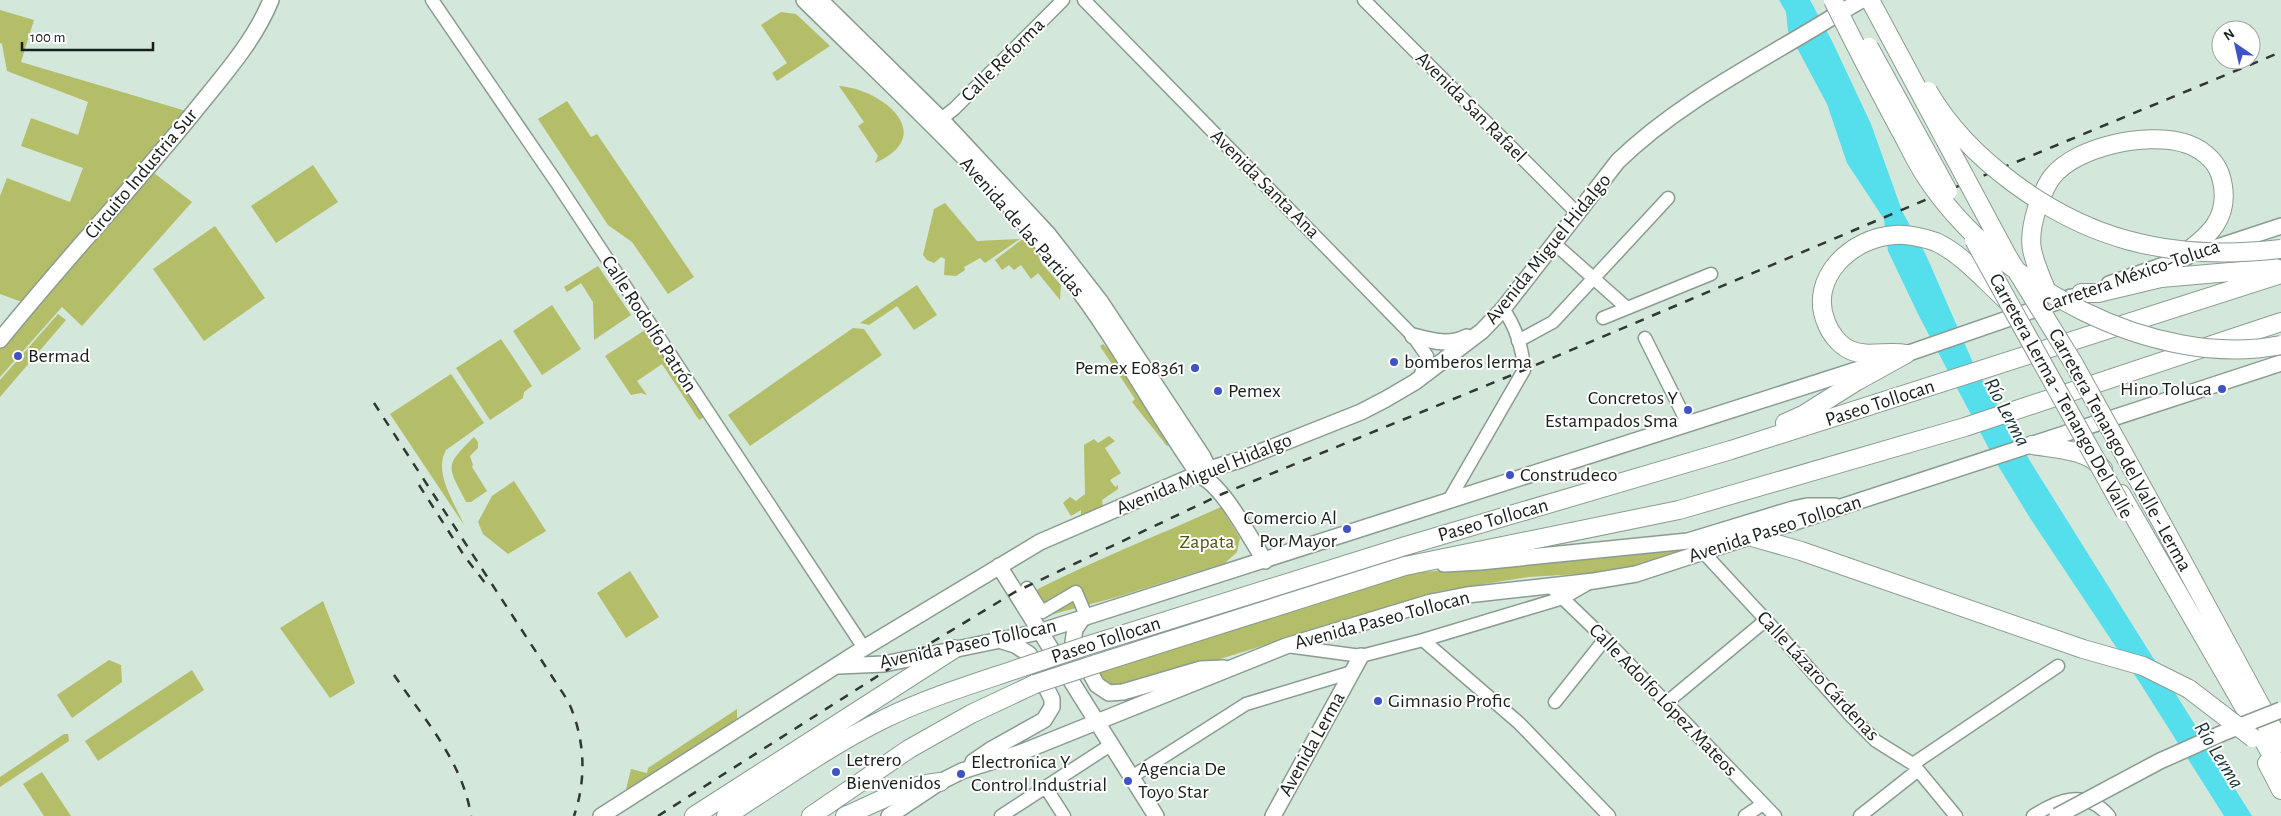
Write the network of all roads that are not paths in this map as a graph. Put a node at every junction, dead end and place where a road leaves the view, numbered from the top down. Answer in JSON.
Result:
{"nodes":[{"id":1,"x":271,"y":0,"type":"edge"},
{"id":2,"x":432,"y":0,"type":"edge"},
{"id":3,"x":804,"y":0,"type":"edge"},
{"id":4,"x":820,"y":0,"type":"edge"},
{"id":5,"x":1063,"y":0,"type":"edge"},
{"id":6,"x":1084,"y":0,"type":"edge"},
{"id":7,"x":1364,"y":0,"type":"edge"},
{"id":8,"x":1862,"y":0,"type":"edge"},
{"id":9,"x":1870,"y":0,"type":"edge"},
{"id":10,"x":1878,"y":0,"type":"edge"},
{"id":11,"x":1839,"y":4,"type":"edge"},
{"id":12,"x":941,"y":119,"type":"junction"},
{"id":13,"x":1668,"y":198,"type":"dead end"},
{"id":14,"x":1578,"y":214,"type":"junction"},
{"id":15,"x":2281,"y":226,"type":"edge"},
{"id":16,"x":1555,"y":244,"type":"junction"},
{"id":17,"x":2281,"y":249,"type":"edge"},
{"id":18,"x":2175,"y":260,"type":"junction"},
{"id":19,"x":2281,"y":268,"type":"edge"},
{"id":20,"x":1711,"y":274,"type":"dead end"},
{"id":21,"x":2281,"y":274,"type":"edge"},
{"id":22,"x":1593,"y":277,"type":"junction"},
{"id":23,"x":2081,"y":293,"type":"junction"},
{"id":24,"x":2008,"y":302,"type":"junction"},
{"id":25,"x":2052,"y":303,"type":"junction"},
{"id":26,"x":1503,"y":308,"type":"junction"},
{"id":27,"x":1627,"y":308,"type":"junction"},
{"id":28,"x":1603,"y":318,"type":"dead end"},
{"id":29,"x":2281,"y":322,"type":"edge"},
{"id":30,"x":1482,"y":331,"type":"junction"},
{"id":31,"x":1413,"y":336,"type":"junction"},
{"id":32,"x":1645,"y":338,"type":"dead end"},
{"id":33,"x":0,"y":340,"type":"edge"},
{"id":34,"x":1518,"y":341,"type":"junction"},
{"id":35,"x":2281,"y":345,"type":"edge"},
{"id":36,"x":1924,"y":347,"type":"joint"},
{"id":37,"x":1906,"y":354,"type":"junction"},
{"id":38,"x":2281,"y":363,"type":"edge"},
{"id":39,"x":2074,"y":364,"type":"junction"},
{"id":40,"x":1420,"y":377,"type":"junction"},
{"id":41,"x":1688,"y":424,"type":"junction"},
{"id":42,"x":2029,"y":446,"type":"junction"},
{"id":43,"x":1731,"y":450,"type":"junction"},
{"id":44,"x":1205,"y":475,"type":"junction"},
{"id":45,"x":1449,"y":500,"type":"junction"},
{"id":46,"x":1845,"y":506,"type":"junction"},
{"id":47,"x":1752,"y":537,"type":"junction"},
{"id":48,"x":1704,"y":552,"type":"junction"},
{"id":49,"x":1265,"y":561,"type":"junction"},
{"id":50,"x":999,"y":566,"type":"junction"},
{"id":51,"x":1405,"y":566,"type":"junction"},
{"id":52,"x":1594,"y":581,"type":"junction"},
{"id":53,"x":1549,"y":585,"type":"junction"},
{"id":54,"x":1027,"y":588,"type":"dead end"},
{"id":55,"x":1563,"y":598,"type":"junction"},
{"id":56,"x":1085,"y":619,"type":"junction"},
{"id":57,"x":1766,"y":620,"type":"junction"},
{"id":58,"x":1039,"y":632,"type":"junction"},
{"id":59,"x":1604,"y":639,"type":"junction"},
{"id":60,"x":1423,"y":640,"type":"junction"},
{"id":61,"x":1002,"y":641,"type":"junction"},
{"id":62,"x":1286,"y":646,"type":"junction"},
{"id":63,"x":864,"y":648,"type":"junction"},
{"id":64,"x":954,"y":649,"type":"junction"},
{"id":65,"x":1361,"y":656,"type":"junction"},
{"id":66,"x":839,"y":666,"type":"junction"},
{"id":67,"x":2058,"y":666,"type":"dead end"},
{"id":68,"x":1233,"y":668,"type":"junction"},
{"id":69,"x":1352,"y":672,"type":"junction"},
{"id":70,"x":1555,"y":702,"type":"dead end"},
{"id":71,"x":1666,"y":703,"type":"junction"},
{"id":72,"x":2281,"y":710,"type":"edge"},
{"id":73,"x":1097,"y":721,"type":"junction"},
{"id":74,"x":2253,"y":738,"type":"junction"},
{"id":75,"x":1112,"y":744,"type":"junction"},
{"id":76,"x":2281,"y":744,"type":"edge"},
{"id":77,"x":1915,"y":767,"type":"junction"},
{"id":78,"x":962,"y":770,"type":"junction"},
{"id":79,"x":2281,"y":771,"type":"edge"},
{"id":80,"x":1130,"y":778,"type":"junction"},
{"id":81,"x":940,"y":782,"type":"junction"},
{"id":82,"x":1046,"y":788,"type":"junction"},
{"id":83,"x":2281,"y":790,"type":"edge"},
{"id":84,"x":1763,"y":804,"type":"junction"},
{"id":85,"x":601,"y":816,"type":"edge"},
{"id":86,"x":694,"y":816,"type":"edge"},
{"id":87,"x":726,"y":816,"type":"edge"},
{"id":88,"x":811,"y":816,"type":"edge"},
{"id":89,"x":845,"y":816,"type":"edge"},
{"id":90,"x":889,"y":816,"type":"edge"},
{"id":91,"x":1001,"y":816,"type":"edge"},
{"id":92,"x":1064,"y":816,"type":"edge"},
{"id":93,"x":1156,"y":816,"type":"edge"},
{"id":94,"x":1272,"y":816,"type":"edge"},
{"id":95,"x":1609,"y":816,"type":"edge"},
{"id":96,"x":1746,"y":816,"type":"edge"},
{"id":97,"x":1775,"y":816,"type":"edge"},
{"id":98,"x":1860,"y":816,"type":"edge"},
{"id":99,"x":1956,"y":816,"type":"edge"},
{"id":100,"x":2033,"y":816,"type":"edge"},
{"id":101,"x":2057,"y":816,"type":"edge"},
{"id":102,"x":2109,"y":816,"type":"edge"}],
"edges":[{"from":1,"to":33,"type":"main road","name":"Circuito Industria Sur"},
{"from":2,"to":63,"type":"street","name":"Calle Rodolfo Patrón"},
{"from":3,"to":44,"type":"main road","name":"Avenida de las Partidas"},
{"from":4,"to":12,"type":"main road","name":"Avenida de las Partidas"},
{"from":5,"to":12,"type":"street","name":"Calle Reforma"},
{"from":6,"to":31,"type":"street","name":"Avenida Santa Ana"},
{"from":7,"to":14,"type":"street","name":"Avenida San Rafael"},
{"from":8,"to":11,"type":"main road","name":"Avenida Miguel Hidalgo","bridge":true},
{"from":9,"to":39,"type":"highway","name":"Carretera Tenango del Valle - Lerma","bridge":true},
{"from":10,"to":17,"type":"highway","bridge":true},
{"from":11,"to":14,"type":"main road","name":"Avenida Miguel Hidalgo"},
{"from":11,"to":24,"type":"highway","name":"Carretera Lerma - Tenango Del Valle","bridge":true},
{"from":11,"to":35,"type":"highway","bridge":true},
{"from":12,"to":44,"type":"main road","name":"Avenida de las Partidas"},
{"from":13,"to":22,"type":"street"},
{"from":14,"to":16,"type":"main road","name":"Avenida Miguel Hidalgo"},
{"from":15,"to":18,"type":"main road","name":"Carretera México-Toluca"},
{"from":16,"to":22,"type":"street"},
{"from":16,"to":26,"type":"main road","name":"Avenida Miguel Hidalgo"},
{"from":18,"to":23,"type":"main road","name":"Carretera México-Toluca"},
{"from":18,"to":25,"type":"highway","bridge":true},
{"from":19,"to":23,"type":"highway"},
{"from":20,"to":27,"type":"street"},
{"from":21,"to":43,"type":"highway","name":"Paseo Tollocan"},
{"from":22,"to":27,"type":"street"},
{"from":22,"to":34,"type":"street"},
{"from":23,"to":25,"type":"main road","name":"Carretera México-Toluca"},
{"from":24,"to":37,"type":"highway"},
{"from":24,"to":74,"type":"highway","name":"Carretera Lerma - Tenango Del Valle","bridge":true},
{"from":25,"to":36,"type":"main road","name":"Carretera México-Toluca","bridge":true},
{"from":25,"to":39,"type":"highway"},
{"from":26,"to":30,"type":"main road","name":"Avenida Miguel Hidalgo"},
{"from":26,"to":34,"type":"street"},
{"from":27,"to":28,"type":"street"},
{"from":29,"to":51,"type":"highway","name":"Paseo Tollocan"},
{"from":30,"to":31,"type":"main road"},
{"from":30,"to":40,"type":"main road","name":"Avenida Miguel Hidalgo"},
{"from":31,"to":40,"type":"street","name":"Avenida Santa Ana"},
{"from":32,"to":41,"type":"street"},
{"from":34,"to":45,"type":"street"},
{"from":36,"to":37,"type":"main road","name":"Avenida Paseo Tollocan"},
{"from":37,"to":41,"type":"main road","name":"Avenida Paseo Tollocan"},
{"from":37,"to":43,"type":"highway"},
{"from":38,"to":42,"type":"main road","name":"Avenida Paseo Tollocan"},
{"from":39,"to":76,"type":"highway","name":"Carretera Tenango del Valle - Lerma","bridge":true},
{"from":40,"to":44,"type":"main road","name":"Avenida Miguel Hidalgo"},
{"from":41,"to":45,"type":"main road","name":"Avenida Paseo Tollocan"},
{"from":42,"to":46,"type":"main road","name":"Avenida Paseo Tollocan"},
{"from":42,"to":79,"type":"highway"},
{"from":43,"to":87,"type":"highway","name":"Paseo Tollocan","bridge":true},
{"from":44,"to":49,"type":"main road","name":"Avenida de las Partidas"},
{"from":44,"to":50,"type":"main road","name":"Avenida Miguel Hidalgo"},
{"from":45,"to":49,"type":"main road","name":"Avenida Paseo Tollocan"},
{"from":46,"to":47,"type":"main road","name":"Avenida Paseo Tollocan"},
{"from":46,"to":51,"type":"main road"},
{"from":47,"to":48,"type":"main road","name":"Avenida Paseo Tollocan"},
{"from":47,"to":74,"type":"highway","bridge":true},
{"from":48,"to":52,"type":"main road","name":"Avenida Paseo Tollocan"},
{"from":48,"to":57,"type":"street","name":"Calle Lázaro Cárdenas"},
{"from":49,"to":56,"type":"main road","name":"Avenida Paseo Tollocan"},
{"from":50,"to":58,"type":"main road"},
{"from":50,"to":63,"type":"main road","name":"Avenida Paseo Tollocan"},
{"from":51,"to":88,"type":"highway","name":"Paseo Tollocan","bridge":true},
{"from":52,"to":53,"type":"main road","name":"Avenida Paseo Tollocan"},
{"from":52,"to":55,"type":"street"},
{"from":53,"to":55,"type":"street","name":"Calle Adolfo López Mateos"},
{"from":53,"to":62,"type":"main road","name":"Avenida Paseo Tollocan"},
{"from":54,"to":56,"type":"street"},
{"from":55,"to":59,"type":"street","name":"Calle Adolfo López Mateos"},
{"from":55,"to":60,"type":"street"},
{"from":56,"to":58,"type":"main road","name":"Avenida Paseo Tollocan"},
{"from":56,"to":68,"type":"main road"},
{"from":57,"to":71,"type":"street"},
{"from":57,"to":77,"type":"street","name":"Calle Lázaro Cárdenas"},
{"from":58,"to":61,"type":"main road","name":"Avenida Paseo Tollocan"},
{"from":58,"to":73,"type":"main road"},
{"from":59,"to":70,"type":"street"},
{"from":59,"to":71,"type":"street","name":"Calle Adolfo López Mateos"},
{"from":60,"to":65,"type":"street"},
{"from":60,"to":95,"type":"street"},
{"from":61,"to":64,"type":"main road","name":"Avenida Paseo Tollocan"},
{"from":61,"to":78,"type":"main road"},
{"from":62,"to":65,"type":"street"},
{"from":62,"to":68,"type":"main road","name":"Avenida Paseo Tollocan"},
{"from":63,"to":66,"type":"main road","name":"Avenida Paseo Tollocan"},
{"from":64,"to":66,"type":"main road","name":"Avenida Paseo Tollocan"},
{"from":64,"to":86,"type":"highway"},
{"from":65,"to":69,"type":"main road","name":"Avenida Lerma"},
{"from":66,"to":85,"type":"main road","name":"Avenida Paseo Tollocan"},
{"from":67,"to":77,"type":"street"},
{"from":68,"to":73,"type":"main road","name":"Avenida Paseo Tollocan"},
{"from":69,"to":80,"type":"street"},
{"from":69,"to":94,"type":"main road","name":"Avenida Lerma"},
{"from":71,"to":84,"type":"street","name":"Calle Adolfo López Mateos"},
{"from":72,"to":101,"type":"main road","bridge":true},
{"from":73,"to":75,"type":"main road"},
{"from":73,"to":78,"type":"main road","name":"Avenida Paseo Tollocan"},
{"from":74,"to":83,"type":"highway","name":"Carretera Lerma - Tenango Del Valle"},
{"from":75,"to":80,"type":"main road"},
{"from":75,"to":82,"type":"street"},
{"from":77,"to":98,"type":"street"},
{"from":77,"to":99,"type":"street","name":"Calle Lázaro Cárdenas"},
{"from":78,"to":81,"type":"main road","name":"Avenida Paseo Tollocan"},
{"from":80,"to":93,"type":"main road"},
{"from":81,"to":89,"type":"highway"},
{"from":81,"to":90,"type":"main road","name":"Avenida Paseo Tollocan"},
{"from":82,"to":91,"type":"street"},
{"from":82,"to":92,"type":"street"},
{"from":84,"to":96,"type":"street"},
{"from":84,"to":97,"type":"street","name":"Calle Adolfo López Mateos"},
{"from":100,"to":102,"type":"street"}]}
